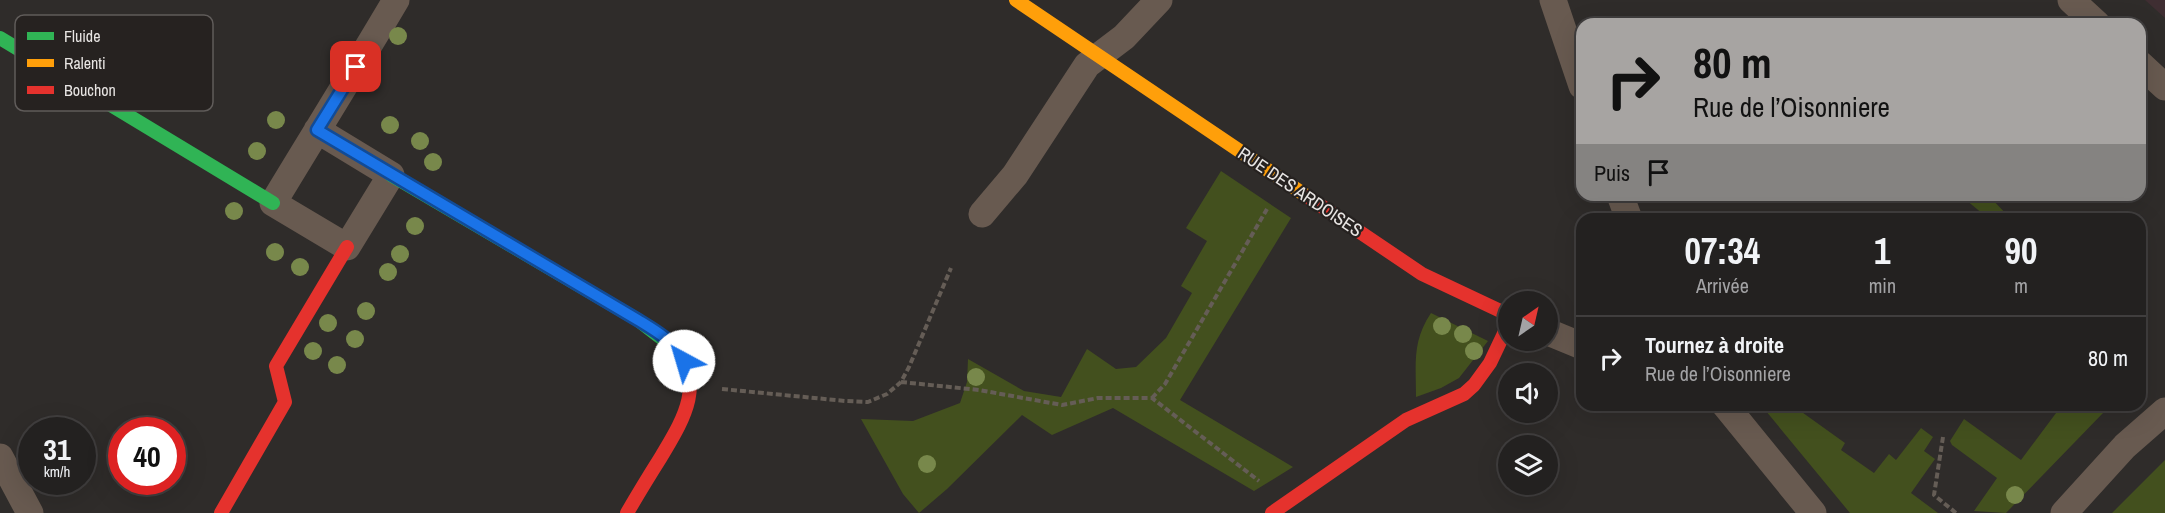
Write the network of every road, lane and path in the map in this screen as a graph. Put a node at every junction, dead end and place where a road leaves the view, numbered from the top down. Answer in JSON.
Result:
{"nodes":[{"id":1,"x":396,"y":0,"type":"edge"},
{"id":2,"x":1016,"y":0,"type":"edge"},
{"id":3,"x":1160,"y":0,"type":"edge"},
{"id":4,"x":1553,"y":0,"type":"edge"},
{"id":5,"x":2071,"y":0,"type":"edge"},
{"id":6,"x":2090,"y":18,"type":"edge"},
{"id":7,"x":0,"y":38,"type":"edge"},
{"id":8,"x":15,"y":47,"type":"edge"},
{"id":9,"x":1099,"y":56,"type":"junction"},
{"id":10,"x":1576,"y":68,"type":"edge"},
{"id":11,"x":2146,"y":70,"type":"edge"},
{"id":12,"x":2165,"y":87,"type":"edge"},
{"id":13,"x":121,"y":111,"type":"edge"},
{"id":14,"x":317,"y":130,"type":"junction"},
{"id":15,"x":391,"y":175,"type":"junction"},
{"id":16,"x":1273,"y":200,"type":"dead end"},
{"id":17,"x":273,"y":203,"type":"junction"},
{"id":18,"x":982,"y":214,"type":"dead end"},
{"id":19,"x":347,"y":248,"type":"junction"},
{"id":20,"x":951,"y":268,"type":"dead end"},
{"id":21,"x":1498,"y":310,"type":"edge"},
{"id":22,"x":1558,"y":336,"type":"edge"},
{"id":23,"x":1576,"y":344,"type":"edge"},
{"id":24,"x":1498,"y":347,"type":"edge"},
{"id":25,"x":901,"y":382,"type":"junction"},
{"id":26,"x":712,"y":388,"type":"dead end"},
{"id":27,"x":1152,"y":398,"type":"junction"},
{"id":28,"x":1730,"y":411,"type":"edge"},
{"id":29,"x":2165,"y":411,"type":"edge"},
{"id":30,"x":1943,"y":437,"type":"dead end"},
{"id":31,"x":0,"y":457,"type":"edge"},
{"id":32,"x":1261,"y":482,"type":"dead end"},
{"id":33,"x":30,"y":513,"type":"edge"},
{"id":34,"x":221,"y":513,"type":"edge"},
{"id":35,"x":627,"y":513,"type":"edge"},
{"id":36,"x":1272,"y":513,"type":"edge"},
{"id":37,"x":1813,"y":513,"type":"edge"},
{"id":38,"x":1956,"y":513,"type":"edge"},
{"id":39,"x":2064,"y":513,"type":"edge"}],
"edges":[{"from":1,"to":14,"type":"street"},
{"from":2,"to":9,"type":"street","name":"RUE DES ARDOISES"},
{"from":3,"to":9,"type":"street"},
{"from":4,"to":10,"type":"street"},
{"from":5,"to":6,"type":"street"},
{"from":7,"to":8,"type":"street"},
{"from":9,"to":18,"type":"street"},
{"from":9,"to":21,"type":"street","name":"RUE DES ARDOISES"},
{"from":11,"to":12,"type":"street"},
{"from":13,"to":17,"type":"street"},
{"from":14,"to":15,"type":"street"},
{"from":14,"to":17,"type":"street"},
{"from":15,"to":19,"type":"street"},
{"from":15,"to":35,"type":"street"},
{"from":16,"to":27,"type":"path"},
{"from":17,"to":19,"type":"street"},
{"from":19,"to":34,"type":"street"},
{"from":20,"to":25,"type":"path"},
{"from":22,"to":23,"type":"street"},
{"from":24,"to":36,"type":"street"},
{"from":25,"to":26,"type":"path"},
{"from":25,"to":27,"type":"path"},
{"from":27,"to":32,"type":"path"},
{"from":28,"to":37,"type":"street"},
{"from":29,"to":39,"type":"street"},
{"from":30,"to":38,"type":"path"},
{"from":31,"to":33,"type":"street"}]}
